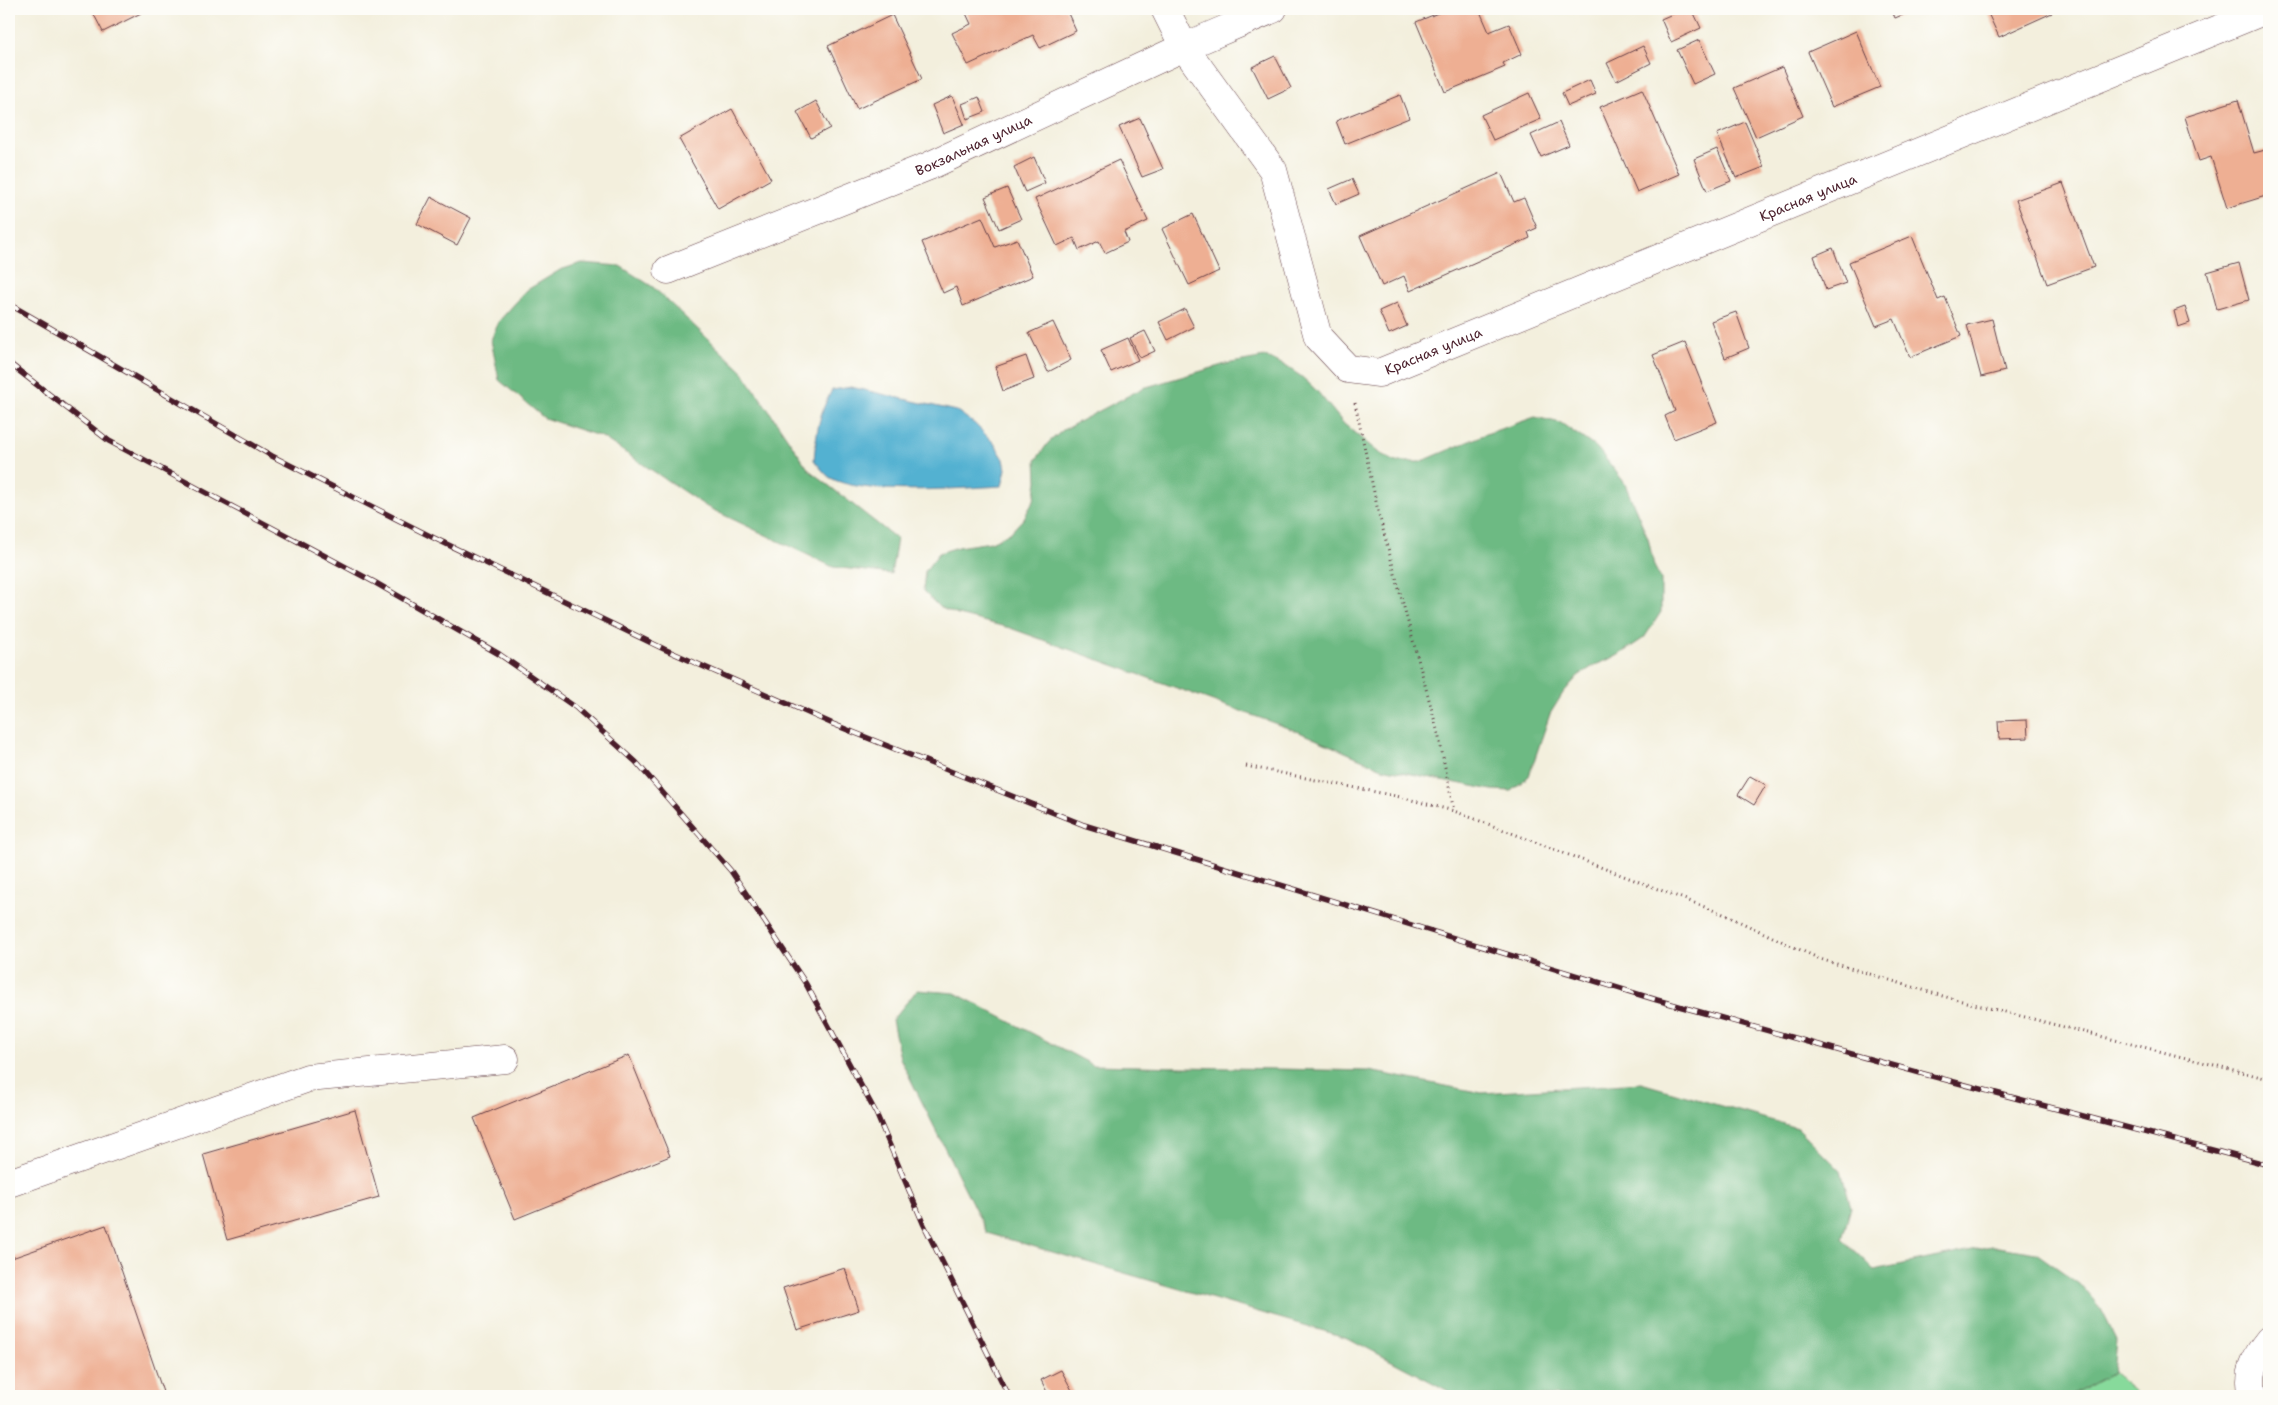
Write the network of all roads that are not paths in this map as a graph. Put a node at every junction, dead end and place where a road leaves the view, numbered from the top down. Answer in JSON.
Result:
{"nodes":[{"id":1,"x":1165,"y":9,"type":"edge"},
{"id":2,"x":1273,"y":9,"type":"edge"},
{"id":3,"x":2268,"y":9,"type":"edge"},
{"id":4,"x":1184,"y":47,"type":"junction"},
{"id":5,"x":668,"y":270,"type":"dead end"},
{"id":6,"x":505,"y":1059,"type":"dead end"},
{"id":7,"x":9,"y":1183,"type":"edge"},
{"id":8,"x":2269,"y":1340,"type":"edge"},
{"id":9,"x":2253,"y":1396,"type":"edge"}],
"edges":[{"from":1,"to":4,"type":"street"},
{"from":2,"to":4,"type":"street","name":"Вокзальная улица"},
{"from":3,"to":4,"type":"street","name":"Красная улица"},
{"from":4,"to":5,"type":"street","name":"Вокзальная улица"},
{"from":6,"to":7,"type":"street"},
{"from":8,"to":9,"type":"street"}]}
